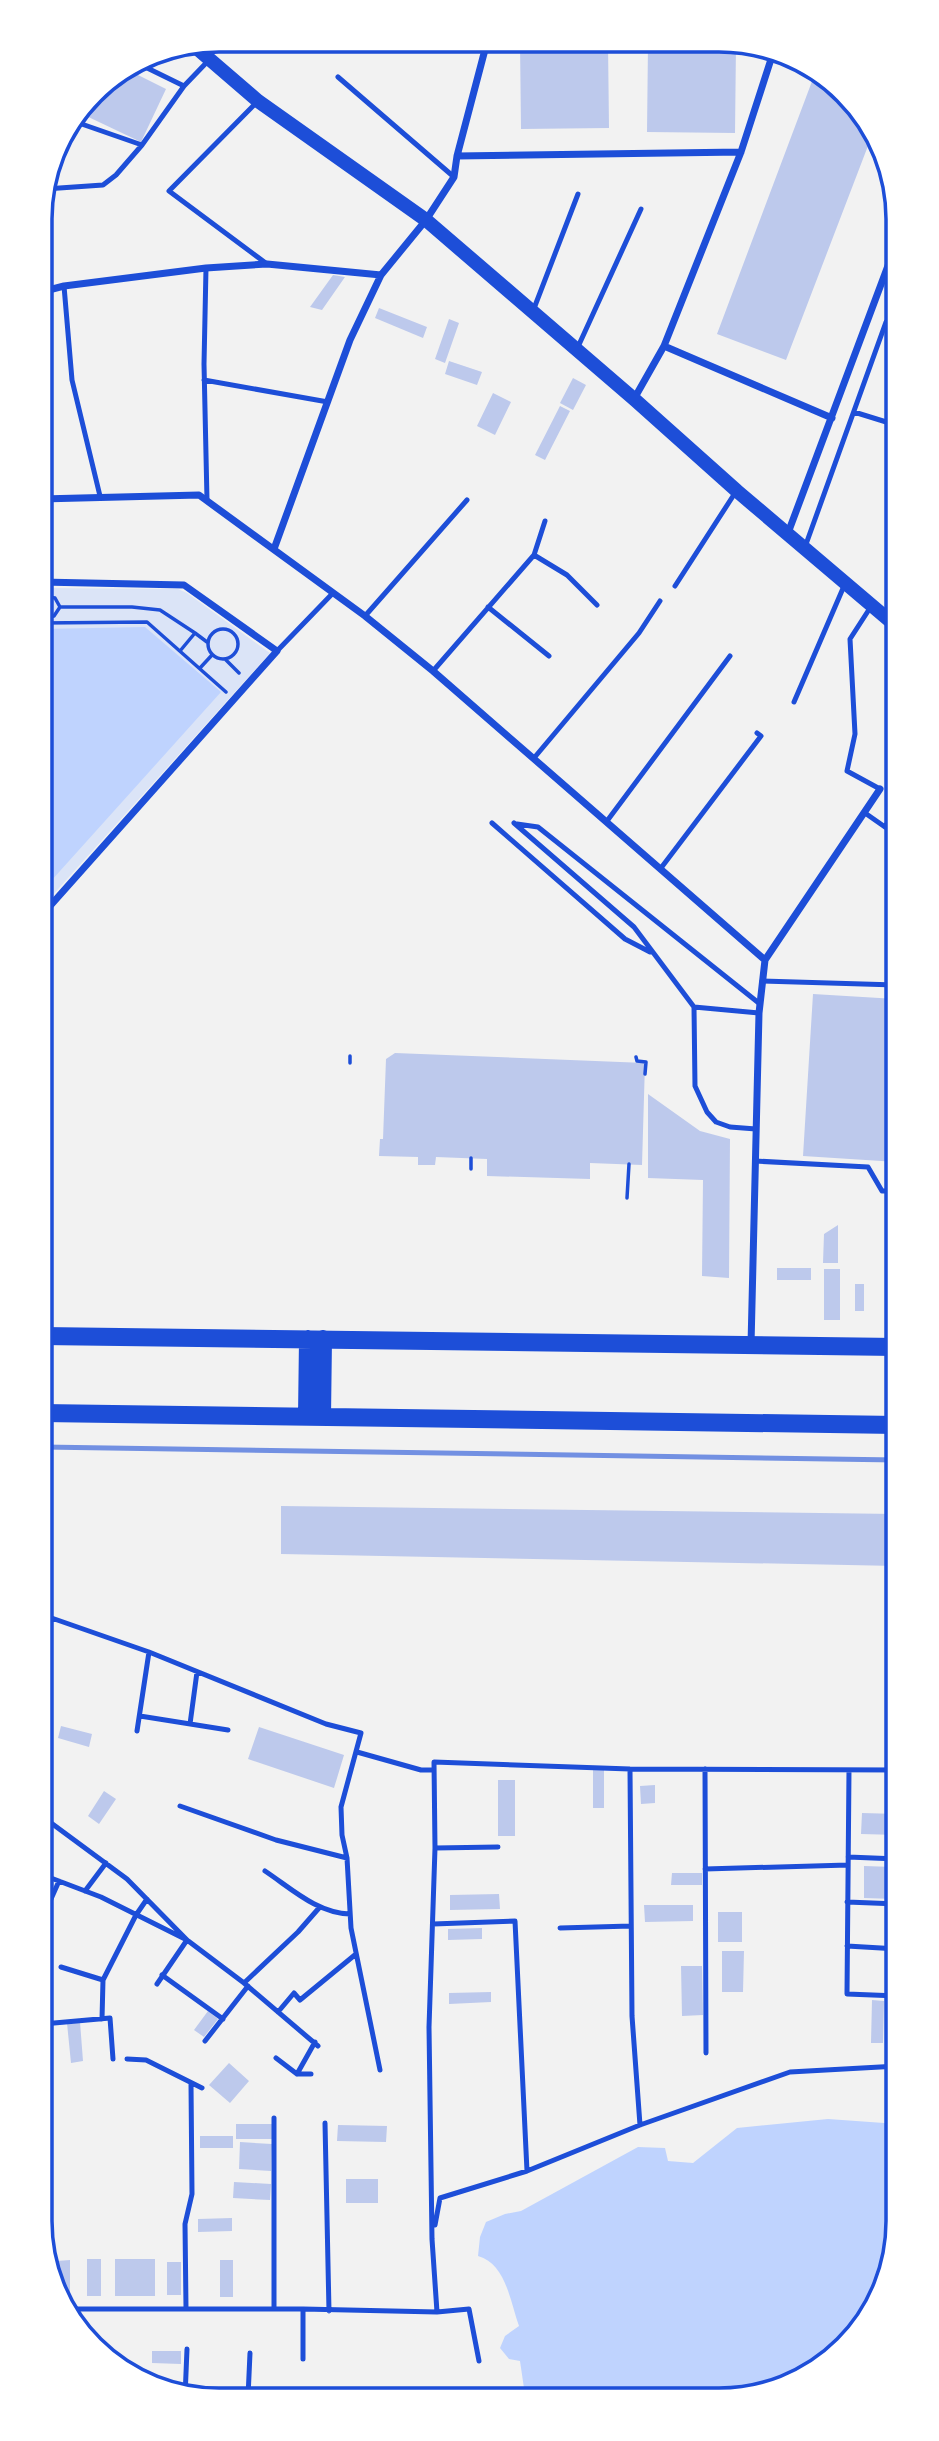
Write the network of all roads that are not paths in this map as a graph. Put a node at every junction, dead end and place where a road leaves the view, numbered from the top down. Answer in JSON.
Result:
{"nodes":[{"id":1,"x":484,"y":52,"type":"edge"},
{"id":2,"x":201,"y":54,"type":"edge"},
{"id":3,"x":208,"y":60,"type":"junction"},
{"id":4,"x":771,"y":60,"type":"edge"},
{"id":5,"x":148,"y":69,"type":"edge"},
{"id":6,"x":338,"y":77,"type":"dead end"},
{"id":7,"x":184,"y":86,"type":"junction"},
{"id":8,"x":258,"y":101,"type":"junction"},
{"id":9,"x":83,"y":124,"type":"edge"},
{"id":10,"x":142,"y":145,"type":"junction"},
{"id":11,"x":741,"y":152,"type":"junction"},
{"id":12,"x":457,"y":156,"type":"junction"},
{"id":13,"x":454,"y":177,"type":"junction"},
{"id":14,"x":56,"y":188,"type":"edge"},
{"id":15,"x":578,"y":194,"type":"dead end"},
{"id":16,"x":641,"y":209,"type":"dead end"},
{"id":17,"x":426,"y":220,"type":"junction"},
{"id":18,"x":267,"y":264,"type":"junction"},
{"id":19,"x":206,"y":268,"type":"junction"},
{"id":20,"x":886,"y":271,"type":"edge"},
{"id":21,"x":381,"y":275,"type":"junction"},
{"id":22,"x":64,"y":286,"type":"junction"},
{"id":23,"x":53,"y":289,"type":"edge"},
{"id":24,"x":533,"y":311,"type":"junction"},
{"id":25,"x":886,"y":322,"type":"edge"},
{"id":26,"x":664,"y":346,"type":"junction"},
{"id":27,"x":577,"y":349,"type":"junction"},
{"id":28,"x":204,"y":380,"type":"junction"},
{"id":29,"x":634,"y":399,"type":"junction"},
{"id":30,"x":328,"y":402,"type":"junction"},
{"id":31,"x":854,"y":412,"type":"junction"},
{"id":32,"x":832,"y":418,"type":"junction"},
{"id":33,"x":886,"y":422,"type":"edge"},
{"id":34,"x":737,"y":491,"type":"junction"},
{"id":35,"x":100,"y":496,"type":"junction"},
{"id":36,"x":53,"y":498,"type":"edge"},
{"id":37,"x":207,"y":500,"type":"junction"},
{"id":38,"x":467,"y":500,"type":"dead end"},
{"id":39,"x":545,"y":521,"type":"dead end"},
{"id":40,"x":788,"y":533,"type":"junction"},
{"id":41,"x":805,"y":548,"type":"junction"},
{"id":42,"x":274,"y":549,"type":"junction"},
{"id":43,"x":534,"y":555,"type":"junction"},
{"id":44,"x":53,"y":582,"type":"edge"},
{"id":45,"x":845,"y":583,"type":"junction"},
{"id":46,"x":675,"y":586,"type":"dead end"},
{"id":47,"x":333,"y":593,"type":"junction"},
{"id":48,"x":660,"y":601,"type":"dead end"},
{"id":49,"x":597,"y":605,"type":"dead end"},
{"id":50,"x":872,"y":605,"type":"junction"},
{"id":51,"x":488,"y":607,"type":"junction"},
{"id":52,"x":365,"y":616,"type":"junction"},
{"id":53,"x":886,"y":617,"type":"edge"},
{"id":54,"x":277,"y":651,"type":"junction"},
{"id":55,"x":550,"y":656,"type":"dead end"},
{"id":56,"x":730,"y":656,"type":"dead end"},
{"id":57,"x":433,"y":671,"type":"junction"},
{"id":58,"x":794,"y":702,"type":"dead end"},
{"id":59,"x":757,"y":733,"type":"dead end"},
{"id":60,"x":534,"y":758,"type":"junction"},
{"id":61,"x":880,"y":789,"type":"joint"},
{"id":62,"x":865,"y":813,"type":"junction"},
{"id":63,"x":607,"y":821,"type":"junction"},
{"id":64,"x":492,"y":823,"type":"dead end"},
{"id":65,"x":886,"y":827,"type":"edge"},
{"id":66,"x":661,"y":868,"type":"junction"},
{"id":67,"x":53,"y":903,"type":"edge"},
{"id":68,"x":653,"y":954,"type":"junction"},
{"id":69,"x":765,"y":960,"type":"junction"},
{"id":70,"x":762,"y":981,"type":"junction"},
{"id":71,"x":886,"y":985,"type":"edge"},
{"id":72,"x":760,"y":1003,"type":"junction"},
{"id":73,"x":694,"y":1007,"type":"junction"},
{"id":74,"x":760,"y":1013,"type":"junction"},
{"id":75,"x":756,"y":1129,"type":"junction"},
{"id":76,"x":755,"y":1161,"type":"junction"},
{"id":77,"x":886,"y":1191,"type":"edge"},
{"id":78,"x":52,"y":1336,"type":"edge"},
{"id":79,"x":316,"y":1339,"type":"junction"},
{"id":80,"x":751,"y":1345,"type":"junction"},
{"id":81,"x":886,"y":1347,"type":"edge"},
{"id":82,"x":52,"y":1413,"type":"edge"},
{"id":83,"x":315,"y":1416,"type":"junction"},
{"id":84,"x":886,"y":1425,"type":"edge"},
{"id":85,"x":52,"y":1618,"type":"edge"},
{"id":86,"x":149,"y":1652,"type":"junction"},
{"id":87,"x":197,"y":1672,"type":"junction"},
{"id":88,"x":140,"y":1716,"type":"junction"},
{"id":89,"x":190,"y":1724,"type":"junction"},
{"id":90,"x":228,"y":1730,"type":"dead end"},
{"id":91,"x":137,"y":1731,"type":"dead end"},
{"id":92,"x":357,"y":1752,"type":"junction"},
{"id":93,"x":630,"y":1769,"type":"junction"},
{"id":94,"x":705,"y":1769,"type":"junction"},
{"id":95,"x":434,"y":1770,"type":"junction"},
{"id":96,"x":849,"y":1770,"type":"junction"},
{"id":97,"x":886,"y":1770,"type":"edge"},
{"id":98,"x":180,"y":1805,"type":"dead end"},
{"id":99,"x":52,"y":1824,"type":"edge"},
{"id":100,"x":498,"y":1847,"type":"dead end"},
{"id":101,"x":435,"y":1848,"type":"junction"},
{"id":102,"x":848,"y":1857,"type":"junction"},
{"id":103,"x":347,"y":1858,"type":"junction"},
{"id":104,"x":886,"y":1859,"type":"edge"},
{"id":105,"x":106,"y":1863,"type":"junction"},
{"id":106,"x":848,"y":1865,"type":"junction"},
{"id":107,"x":705,"y":1869,"type":"junction"},
{"id":108,"x":265,"y":1871,"type":"dead end"},
{"id":109,"x":52,"y":1878,"type":"edge"},
{"id":110,"x":60,"y":1881,"type":"junction"},
{"id":111,"x":85,"y":1891,"type":"junction"},
{"id":112,"x":52,"y":1898,"type":"edge"},
{"id":113,"x":147,"y":1899,"type":"junction"},
{"id":114,"x":847,"y":1902,"type":"junction"},
{"id":115,"x":886,"y":1904,"type":"edge"},
{"id":116,"x":319,"y":1908,"type":"junction"},
{"id":117,"x":350,"y":1914,"type":"junction"},
{"id":118,"x":136,"y":1915,"type":"junction"},
{"id":119,"x":433,"y":1924,"type":"junction"},
{"id":120,"x":631,"y":1926,"type":"junction"},
{"id":121,"x":560,"y":1928,"type":"dead end"},
{"id":122,"x":187,"y":1940,"type":"junction"},
{"id":123,"x":847,"y":1946,"type":"junction"},
{"id":124,"x":886,"y":1948,"type":"edge"},
{"id":125,"x":356,"y":1954,"type":"junction"},
{"id":126,"x":61,"y":1966,"type":"dead end"},
{"id":127,"x":162,"y":1975,"type":"junction"},
{"id":128,"x":103,"y":1980,"type":"junction"},
{"id":129,"x":157,"y":1984,"type":"dead end"},
{"id":130,"x":246,"y":1985,"type":"junction"},
{"id":131,"x":886,"y":1996,"type":"edge"},
{"id":132,"x":278,"y":2012,"type":"junction"},
{"id":133,"x":102,"y":2019,"type":"junction"},
{"id":134,"x":223,"y":2019,"type":"junction"},
{"id":135,"x":52,"y":2023,"type":"edge"},
{"id":136,"x":205,"y":2041,"type":"dead end"},
{"id":137,"x":706,"y":2053,"type":"dead end"},
{"id":138,"x":276,"y":2058,"type":"dead end"},
{"id":139,"x":113,"y":2059,"type":"dead end"},
{"id":140,"x":127,"y":2059,"type":"dead end"},
{"id":141,"x":886,"y":2067,"type":"edge"},
{"id":142,"x":380,"y":2070,"type":"dead end"},
{"id":143,"x":297,"y":2074,"type":"junction"},
{"id":144,"x":311,"y":2074,"type":"dead end"},
{"id":145,"x":191,"y":2084,"type":"junction"},
{"id":146,"x":202,"y":2088,"type":"dead end"},
{"id":147,"x":274,"y":2118,"type":"dead end"},
{"id":148,"x":325,"y":2123,"type":"dead end"},
{"id":149,"x":640,"y":2125,"type":"junction"},
{"id":150,"x":527,"y":2171,"type":"junction"},
{"id":151,"x":432,"y":2239,"type":"junction"},
{"id":152,"x":186,"y":2308,"type":"junction"},
{"id":153,"x":78,"y":2309,"type":"edge"},
{"id":154,"x":274,"y":2309,"type":"junction"},
{"id":155,"x":303,"y":2309,"type":"junction"},
{"id":156,"x":328,"y":2311,"type":"junction"},
{"id":157,"x":437,"y":2312,"type":"junction"},
{"id":158,"x":187,"y":2349,"type":"dead end"},
{"id":159,"x":250,"y":2353,"type":"dead end"},
{"id":160,"x":303,"y":2359,"type":"dead end"},
{"id":161,"x":479,"y":2361,"type":"dead end"},
{"id":162,"x":186,"y":2385,"type":"edge"},
{"id":163,"x":248,"y":2388,"type":"edge"}],
"edges":[{"from":1,"to":12,"type":"street"},
{"from":2,"to":3,"type":"main road"},
{"from":3,"to":7,"type":"lane"},
{"from":3,"to":8,"type":"main road"},
{"from":4,"to":11,"type":"street"},
{"from":5,"to":7,"type":"lane"},
{"from":6,"to":13,"type":"lane"},
{"from":7,"to":10,"type":"lane"},
{"from":8,"to":17,"type":"main road"},
{"from":8,"to":18,"type":"lane"},
{"from":9,"to":10,"type":"lane"},
{"from":10,"to":14,"type":"lane"},
{"from":11,"to":12,"type":"street"},
{"from":11,"to":26,"type":"street"},
{"from":12,"to":13,"type":"street"},
{"from":13,"to":17,"type":"street"},
{"from":15,"to":24,"type":"lane"},
{"from":16,"to":27,"type":"lane"},
{"from":17,"to":21,"type":"street"},
{"from":17,"to":24,"type":"main road"},
{"from":18,"to":19,"type":"street"},
{"from":18,"to":21,"type":"street"},
{"from":19,"to":22,"type":"street"},
{"from":19,"to":28,"type":"lane"},
{"from":20,"to":32,"type":"street"},
{"from":21,"to":30,"type":"street"},
{"from":22,"to":23,"type":"street"},
{"from":22,"to":35,"type":"lane"},
{"from":24,"to":27,"type":"main road"},
{"from":25,"to":31,"type":"lane"},
{"from":26,"to":29,"type":"street"},
{"from":26,"to":32,"type":"street"},
{"from":27,"to":29,"type":"main road"},
{"from":28,"to":30,"type":"lane"},
{"from":28,"to":37,"type":"lane"},
{"from":29,"to":34,"type":"main road"},
{"from":30,"to":42,"type":"street"},
{"from":31,"to":33,"type":"lane"},
{"from":31,"to":41,"type":"lane"},
{"from":32,"to":40,"type":"street"},
{"from":34,"to":40,"type":"main road"},
{"from":34,"to":46,"type":"lane"},
{"from":35,"to":36,"type":"street"},
{"from":35,"to":37,"type":"street"},
{"from":37,"to":42,"type":"street"},
{"from":38,"to":52,"type":"lane"},
{"from":39,"to":43,"type":"lane"},
{"from":40,"to":41,"type":"main road"},
{"from":41,"to":45,"type":"main road"},
{"from":42,"to":47,"type":"street"},
{"from":43,"to":49,"type":"lane"},
{"from":43,"to":51,"type":"lane"},
{"from":44,"to":54,"type":"street"},
{"from":45,"to":50,"type":"main road"},
{"from":45,"to":58,"type":"lane"},
{"from":47,"to":52,"type":"street"},
{"from":47,"to":54,"type":"lane"},
{"from":48,"to":60,"type":"lane"},
{"from":50,"to":53,"type":"main road"},
{"from":50,"to":61,"type":"lane"},
{"from":51,"to":55,"type":"lane"},
{"from":51,"to":57,"type":"lane"},
{"from":52,"to":57,"type":"street"},
{"from":54,"to":67,"type":"street"},
{"from":56,"to":63,"type":"lane"},
{"from":57,"to":60,"type":"street"},
{"from":59,"to":66,"type":"lane"},
{"from":60,"to":63,"type":"street"},
{"from":61,"to":62,"type":"street"},
{"from":62,"to":65,"type":"lane"},
{"from":62,"to":69,"type":"street"},
{"from":63,"to":66,"type":"street"},
{"from":64,"to":68,"type":"lane"},
{"from":66,"to":69,"type":"street"},
{"from":68,"to":72,"type":"lane"},
{"from":68,"to":73,"type":"lane"},
{"from":69,"to":70,"type":"street"},
{"from":70,"to":71,"type":"lane"},
{"from":70,"to":72,"type":"street"},
{"from":72,"to":74,"type":"street"},
{"from":73,"to":74,"type":"lane"},
{"from":73,"to":75,"type":"lane"},
{"from":74,"to":75,"type":"street"},
{"from":75,"to":76,"type":"street"},
{"from":76,"to":77,"type":"lane"},
{"from":76,"to":80,"type":"street"},
{"from":78,"to":79,"type":"main road"},
{"from":79,"to":80,"type":"main road"},
{"from":79,"to":83,"type":"main road"},
{"from":80,"to":81,"type":"main road"},
{"from":82,"to":83,"type":"main road"},
{"from":83,"to":84,"type":"main road"},
{"from":85,"to":86,"type":"lane"},
{"from":86,"to":87,"type":"lane"},
{"from":86,"to":88,"type":"lane"},
{"from":87,"to":89,"type":"lane"},
{"from":87,"to":92,"type":"lane"},
{"from":88,"to":89,"type":"lane"},
{"from":88,"to":91,"type":"lane"},
{"from":89,"to":90,"type":"lane"},
{"from":92,"to":95,"type":"lane"},
{"from":92,"to":103,"type":"lane"},
{"from":93,"to":94,"type":"lane"},
{"from":93,"to":95,"type":"lane"},
{"from":93,"to":120,"type":"lane"},
{"from":94,"to":96,"type":"lane"},
{"from":94,"to":107,"type":"lane"},
{"from":95,"to":101,"type":"lane"},
{"from":96,"to":97,"type":"lane"},
{"from":96,"to":102,"type":"lane"},
{"from":98,"to":103,"type":"lane"},
{"from":99,"to":105,"type":"lane"},
{"from":100,"to":101,"type":"lane"},
{"from":101,"to":119,"type":"lane"},
{"from":102,"to":104,"type":"lane"},
{"from":102,"to":106,"type":"lane"},
{"from":103,"to":117,"type":"lane"},
{"from":105,"to":111,"type":"lane"},
{"from":105,"to":113,"type":"lane"},
{"from":106,"to":107,"type":"lane"},
{"from":106,"to":114,"type":"lane"},
{"from":107,"to":137,"type":"lane"},
{"from":108,"to":116,"type":"lane"},
{"from":109,"to":110,"type":"lane"},
{"from":110,"to":111,"type":"lane"},
{"from":110,"to":112,"type":"lane"},
{"from":111,"to":118,"type":"lane"},
{"from":113,"to":118,"type":"lane"},
{"from":113,"to":122,"type":"lane"},
{"from":114,"to":115,"type":"lane"},
{"from":114,"to":123,"type":"lane"},
{"from":116,"to":117,"type":"lane"},
{"from":116,"to":130,"type":"lane"},
{"from":117,"to":125,"type":"lane"},
{"from":118,"to":122,"type":"lane"},
{"from":118,"to":128,"type":"lane"},
{"from":119,"to":150,"type":"lane"},
{"from":119,"to":151,"type":"lane"},
{"from":120,"to":121,"type":"lane"},
{"from":120,"to":149,"type":"lane"},
{"from":122,"to":127,"type":"lane"},
{"from":122,"to":130,"type":"lane"},
{"from":123,"to":124,"type":"lane"},
{"from":123,"to":131,"type":"lane"},
{"from":125,"to":132,"type":"lane"},
{"from":125,"to":142,"type":"lane"},
{"from":126,"to":128,"type":"lane"},
{"from":127,"to":129,"type":"lane"},
{"from":127,"to":134,"type":"lane"},
{"from":128,"to":133,"type":"lane"},
{"from":130,"to":132,"type":"lane"},
{"from":130,"to":134,"type":"lane"},
{"from":132,"to":143,"type":"lane"},
{"from":133,"to":135,"type":"lane"},
{"from":133,"to":139,"type":"lane"},
{"from":134,"to":136,"type":"lane"},
{"from":138,"to":143,"type":"lane"},
{"from":140,"to":145,"type":"lane"},
{"from":141,"to":149,"type":"lane"},
{"from":143,"to":144,"type":"lane"},
{"from":145,"to":146,"type":"lane"},
{"from":145,"to":152,"type":"lane"},
{"from":147,"to":154,"type":"lane"},
{"from":148,"to":156,"type":"lane"},
{"from":149,"to":150,"type":"lane"},
{"from":150,"to":151,"type":"lane"},
{"from":151,"to":157,"type":"lane"},
{"from":152,"to":153,"type":"lane"},
{"from":152,"to":154,"type":"lane"},
{"from":154,"to":155,"type":"lane"},
{"from":155,"to":156,"type":"lane"},
{"from":155,"to":160,"type":"lane"},
{"from":156,"to":157,"type":"lane"},
{"from":157,"to":161,"type":"lane"},
{"from":158,"to":162,"type":"lane"},
{"from":159,"to":163,"type":"lane"}]}
